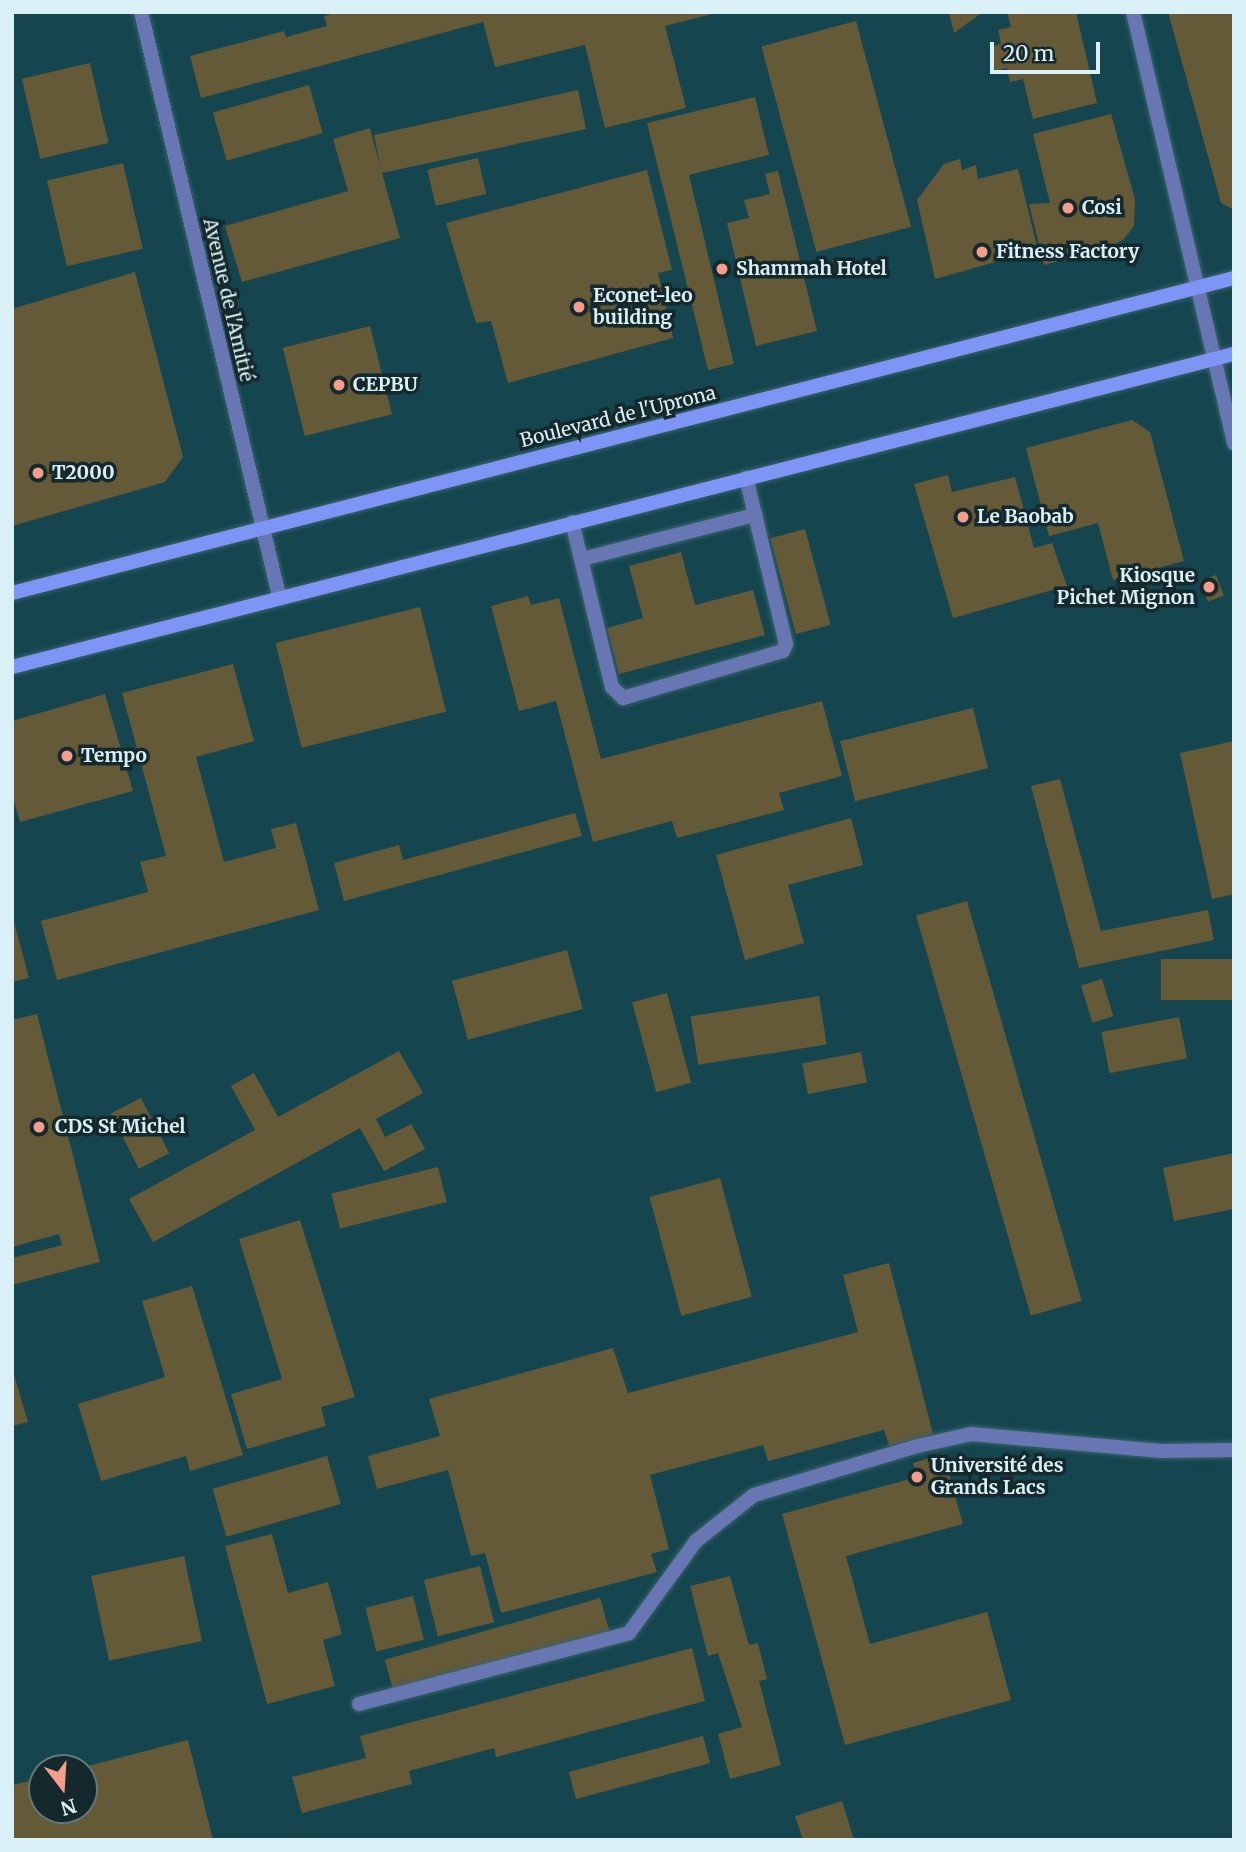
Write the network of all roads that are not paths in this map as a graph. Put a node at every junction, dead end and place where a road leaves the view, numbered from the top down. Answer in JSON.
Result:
{"nodes":[{"id":1,"x":141,"y":12,"type":"edge"},
{"id":2,"x":1133,"y":12,"type":"edge"},
{"id":3,"x":1234,"y":278,"type":"edge"},
{"id":4,"x":1198,"y":287,"type":"junction"},
{"id":5,"x":1234,"y":354,"type":"edge"},
{"id":6,"x":1217,"y":358,"type":"junction"},
{"id":7,"x":1234,"y":443,"type":"edge"},
{"id":8,"x":746,"y":478,"type":"junction"},
{"id":9,"x":755,"y":515,"type":"junction"},
{"id":10,"x":572,"y":522,"type":"junction"},
{"id":11,"x":261,"y":529,"type":"junction"},
{"id":12,"x":582,"y":559,"type":"junction"},
{"id":13,"x":12,"y":593,"type":"edge"},
{"id":14,"x":279,"y":596,"type":"junction"},
{"id":15,"x":12,"y":667,"type":"edge"},
{"id":16,"x":1234,"y":1450,"type":"edge"},
{"id":17,"x":359,"y":1704,"type":"dead end"}],
"edges":[{"from":1,"to":11,"type":"street","name":"Avenue de l'Amitié"},
{"from":2,"to":4,"type":"street"},
{"from":3,"to":4,"type":"street","name":"Boulevard de l'Uprona"},
{"from":4,"to":6,"type":"street"},
{"from":4,"to":11,"type":"street","name":"Boulevard de l'Uprona"},
{"from":5,"to":6,"type":"street"},
{"from":6,"to":7,"type":"street"},
{"from":6,"to":8,"type":"street"},
{"from":8,"to":9,"type":"street"},
{"from":8,"to":10,"type":"street"},
{"from":9,"to":12,"type":"street"},
{"from":9,"to":12,"type":"street"},
{"from":10,"to":12,"type":"street"},
{"from":10,"to":14,"type":"street"},
{"from":11,"to":13,"type":"street","name":"Boulevard de l'Uprona"},
{"from":11,"to":14,"type":"street","name":"Avenue de l'Amitié"},
{"from":14,"to":15,"type":"street"},
{"from":16,"to":17,"type":"street"}]}
